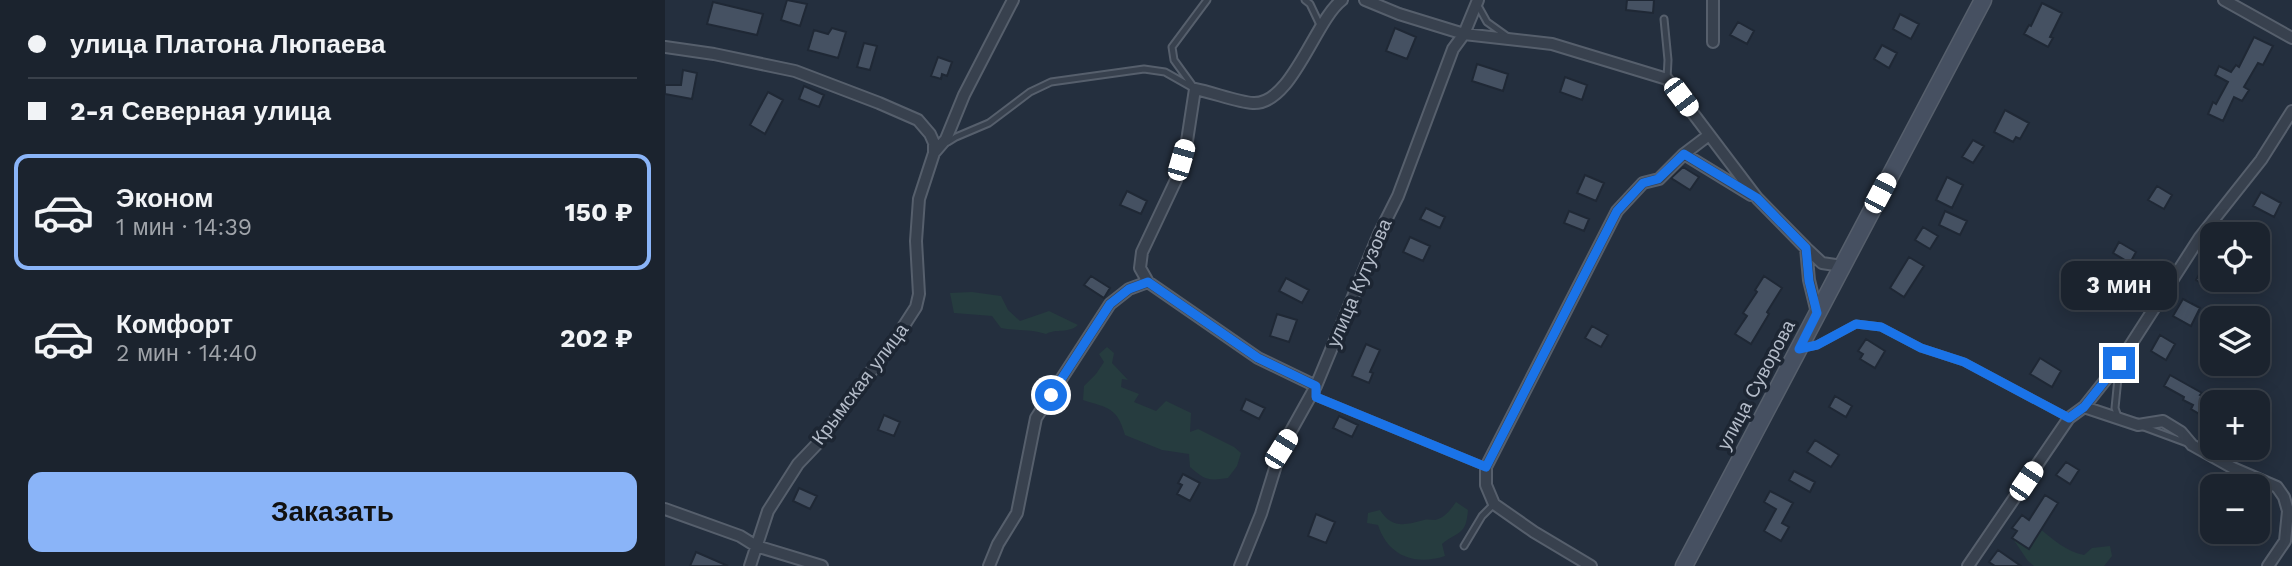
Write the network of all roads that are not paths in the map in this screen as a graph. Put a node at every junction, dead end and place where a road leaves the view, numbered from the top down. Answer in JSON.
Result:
{"nodes":[{"id":1,"x":1013,"y":0,"type":"edge"},
{"id":2,"x":1207,"y":0,"type":"edge"},
{"id":3,"x":1305,"y":0,"type":"edge"},
{"id":4,"x":1342,"y":0,"type":"edge"},
{"id":5,"x":1366,"y":0,"type":"edge"},
{"id":6,"x":1713,"y":0,"type":"edge"},
{"id":7,"x":1983,"y":0,"type":"edge"},
{"id":8,"x":1477,"y":1,"type":"edge"},
{"id":9,"x":2230,"y":1,"type":"edge"},
{"id":10,"x":1664,"y":19,"type":"dead end"},
{"id":11,"x":1322,"y":27,"type":"junction"},
{"id":12,"x":1464,"y":34,"type":"junction"},
{"id":13,"x":1510,"y":38,"type":"junction"},
{"id":14,"x":2292,"y":38,"type":"edge"},
{"id":15,"x":1713,"y":42,"type":"dead end"},
{"id":16,"x":665,"y":47,"type":"edge"},
{"id":17,"x":1667,"y":79,"type":"junction"},
{"id":18,"x":1195,"y":89,"type":"junction"},
{"id":19,"x":2292,"y":111,"type":"edge"},
{"id":20,"x":2292,"y":119,"type":"edge"},
{"id":21,"x":2282,"y":126,"type":"junction"},
{"id":22,"x":1709,"y":135,"type":"junction"},
{"id":23,"x":934,"y":153,"type":"junction"},
{"id":24,"x":1684,"y":154,"type":"junction"},
{"id":25,"x":1757,"y":198,"type":"junction"},
{"id":26,"x":1806,"y":248,"type":"junction"},
{"id":27,"x":1842,"y":266,"type":"junction"},
{"id":28,"x":1148,"y":282,"type":"junction"},
{"id":29,"x":1817,"y":313,"type":"junction"},
{"id":30,"x":1799,"y":349,"type":"junction"},
{"id":31,"x":2119,"y":363,"type":"junction"},
{"id":32,"x":1316,"y":386,"type":"junction"},
{"id":33,"x":2084,"y":407,"type":"junction"},
{"id":34,"x":2069,"y":418,"type":"junction"},
{"id":35,"x":2119,"y":420,"type":"junction"},
{"id":36,"x":1486,"y":467,"type":"junction"},
{"id":37,"x":1494,"y":504,"type":"junction"},
{"id":38,"x":665,"y":509,"type":"edge"},
{"id":39,"x":1464,"y":545,"type":"dead end"},
{"id":40,"x":756,"y":547,"type":"junction"},
{"id":41,"x":750,"y":566,"type":"edge"},
{"id":42,"x":823,"y":566,"type":"edge"},
{"id":43,"x":989,"y":566,"type":"edge"},
{"id":44,"x":1240,"y":566,"type":"edge"},
{"id":45,"x":1591,"y":566,"type":"edge"},
{"id":46,"x":1684,"y":566,"type":"edge"},
{"id":47,"x":1968,"y":566,"type":"edge"},
{"id":48,"x":2268,"y":566,"type":"edge"}],
"edges":[{"from":1,"to":23,"type":"street","name":"Крымская улица"},
{"from":2,"to":18,"type":"lane"},
{"from":3,"to":11,"type":"lane"},
{"from":4,"to":11,"type":"street"},
{"from":5,"to":12,"type":"street"},
{"from":6,"to":15,"type":"street"},
{"from":7,"to":27,"type":"street","name":"улица Суворова"},
{"from":8,"to":12,"type":"street","name":"улица Кутузова"},
{"from":8,"to":13,"type":"lane"},
{"from":9,"to":14,"type":"street"},
{"from":10,"to":17,"type":"lane"},
{"from":11,"to":18,"type":"street"},
{"from":12,"to":13,"type":"street"},
{"from":12,"to":32,"type":"street","name":"улица Кутузова"},
{"from":13,"to":17,"type":"street"},
{"from":16,"to":23,"type":"street"},
{"from":17,"to":22,"type":"street"},
{"from":18,"to":23,"type":"lane"},
{"from":18,"to":28,"type":"street"},
{"from":19,"to":21,"type":"street"},
{"from":20,"to":21,"type":"lane"},
{"from":21,"to":31,"type":"street"},
{"from":22,"to":24,"type":"street"},
{"from":22,"to":25,"type":"street"},
{"from":23,"to":40,"type":"street","name":"Крымская улица"},
{"from":24,"to":25,"type":"street"},
{"from":24,"to":36,"type":"street"},
{"from":25,"to":26,"type":"street"},
{"from":26,"to":27,"type":"street"},
{"from":26,"to":29,"type":"street"},
{"from":27,"to":29,"type":"street","name":"улица Суворова"},
{"from":28,"to":32,"type":"street"},
{"from":28,"to":43,"type":"street"},
{"from":29,"to":30,"type":"street","name":"улица Суворова"},
{"from":30,"to":34,"type":"lane"},
{"from":30,"to":46,"type":"street","name":"улица Суворова"},
{"from":31,"to":33,"type":"street"},
{"from":31,"to":35,"type":"lane"},
{"from":32,"to":36,"type":"lane"},
{"from":32,"to":44,"type":"street","name":"улица Кутузова"},
{"from":33,"to":34,"type":"street"},
{"from":33,"to":35,"type":"street"},
{"from":34,"to":47,"type":"street"},
{"from":35,"to":48,"type":"street"},
{"from":36,"to":37,"type":"street"},
{"from":37,"to":39,"type":"lane"},
{"from":37,"to":45,"type":"street"},
{"from":38,"to":40,"type":"street"},
{"from":40,"to":41,"type":"street","name":"Крымская улица"},
{"from":40,"to":42,"type":"street"}]}
